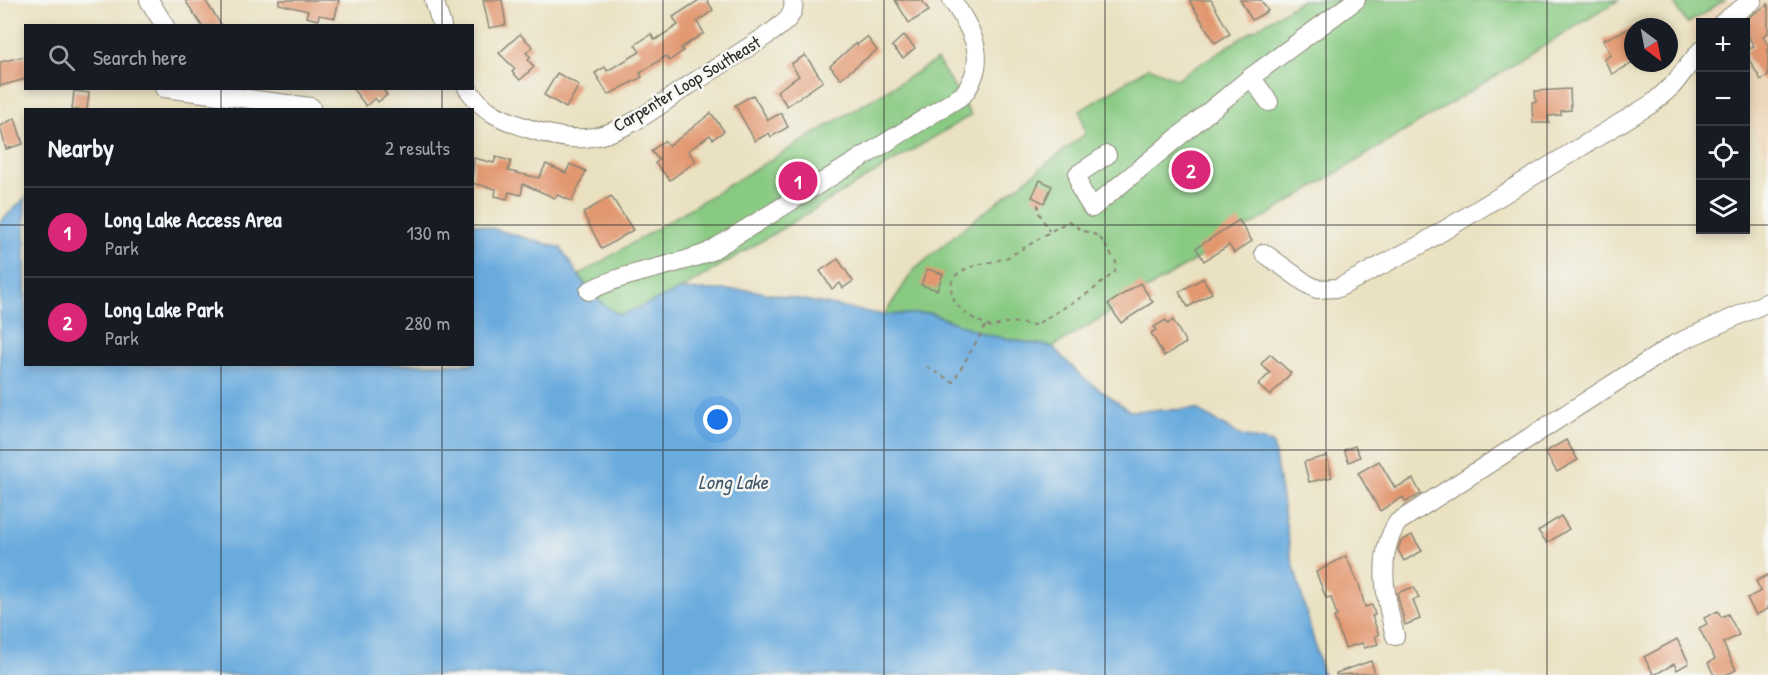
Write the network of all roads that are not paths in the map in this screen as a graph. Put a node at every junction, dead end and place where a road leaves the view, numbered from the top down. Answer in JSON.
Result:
{"nodes":[{"id":1,"x":149,"y":0,"type":"edge"},
{"id":2,"x":434,"y":0,"type":"edge"},
{"id":3,"x":793,"y":0,"type":"edge"},
{"id":4,"x":952,"y":0,"type":"edge"},
{"id":5,"x":1356,"y":0,"type":"edge"},
{"id":6,"x":1753,"y":0,"type":"edge"},
{"id":7,"x":1728,"y":18,"type":"edge"},
{"id":8,"x":164,"y":24,"type":"edge"},
{"id":9,"x":441,"y":24,"type":"edge"},
{"id":10,"x":1696,"y":57,"type":"edge"},
{"id":11,"x":1251,"y":77,"type":"junction"},
{"id":12,"x":469,"y":90,"type":"edge"},
{"id":13,"x":207,"y":91,"type":"edge"},
{"id":14,"x":1269,"y":102,"type":"dead end"},
{"id":15,"x":311,"y":107,"type":"dead end"},
{"id":16,"x":1107,"y":155,"type":"dead end"},
{"id":17,"x":1264,"y":254,"type":"dead end"},
{"id":18,"x":589,"y":291,"type":"dead end"},
{"id":19,"x":1768,"y":302,"type":"edge"},
{"id":20,"x":1395,"y":636,"type":"dead end"}],
"edges":[{"from":1,"to":8,"type":"street"},
{"from":2,"to":9,"type":"street"},
{"from":3,"to":12,"type":"street","name":"Carpenter Loop Southeast"},
{"from":4,"to":18,"type":"street"},
{"from":5,"to":11,"type":"street"},
{"from":6,"to":7,"type":"street"},
{"from":10,"to":17,"type":"street"},
{"from":11,"to":14,"type":"street"},
{"from":11,"to":16,"type":"street"},
{"from":13,"to":15,"type":"street"},
{"from":19,"to":20,"type":"street"}]}
